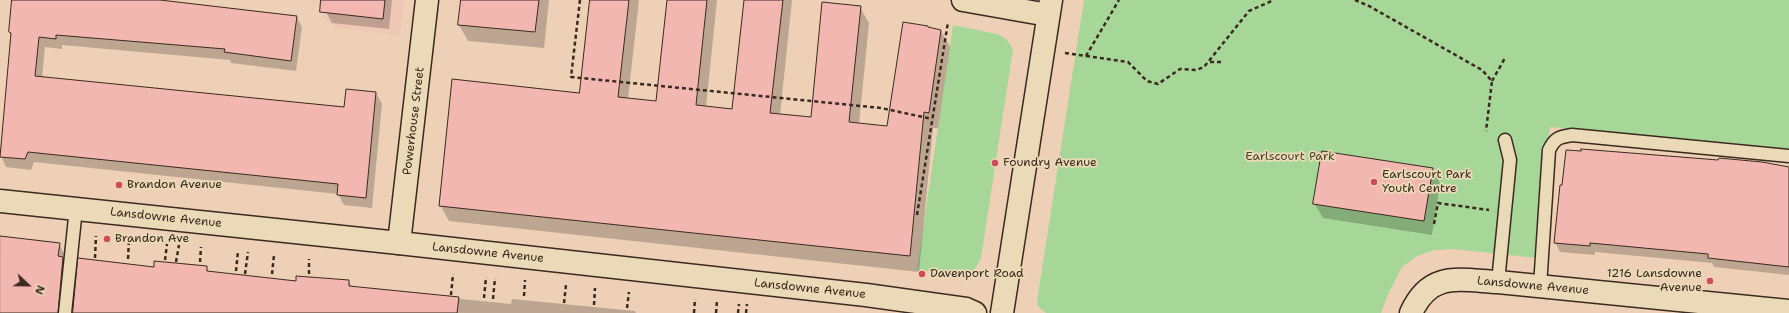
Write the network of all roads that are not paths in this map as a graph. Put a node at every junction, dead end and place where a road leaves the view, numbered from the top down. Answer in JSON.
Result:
{"nodes":[{"id":1,"x":427,"y":0,"type":"edge"},
{"id":2,"x":963,"y":0,"type":"edge"},
{"id":3,"x":1050,"y":8,"type":"edge"},
{"id":4,"x":1505,"y":140,"type":"dead end"},
{"id":5,"x":1789,"y":156,"type":"edge"},
{"id":6,"x":0,"y":201,"type":"edge"},
{"id":7,"x":76,"y":208,"type":"junction"},
{"id":8,"x":399,"y":243,"type":"junction"},
{"id":9,"x":1498,"y":282,"type":"junction"},
{"id":10,"x":1540,"y":286,"type":"junction"},
{"id":11,"x":1789,"y":310,"type":"edge"},
{"id":12,"x":65,"y":313,"type":"edge"},
{"id":13,"x":975,"y":313,"type":"edge"},
{"id":14,"x":1002,"y":313,"type":"edge"},
{"id":15,"x":1411,"y":313,"type":"edge"}],
"edges":[{"from":1,"to":8,"type":"street","name":"Powerhouse Street"},
{"from":2,"to":3,"type":"street"},
{"from":3,"to":14,"type":"street"},
{"from":4,"to":9,"type":"lane"},
{"from":5,"to":10,"type":"lane"},
{"from":6,"to":7,"type":"street","name":"Lansdowne Avenue"},
{"from":7,"to":8,"type":"street","name":"Lansdowne Avenue"},
{"from":7,"to":12,"type":"lane"},
{"from":8,"to":13,"type":"street","name":"Lansdowne Avenue"},
{"from":9,"to":10,"type":"street","name":"Lansdowne Avenue"},
{"from":9,"to":15,"type":"street","name":"Lansdowne Avenue"},
{"from":10,"to":11,"type":"street","name":"Lansdowne Avenue"}]}
